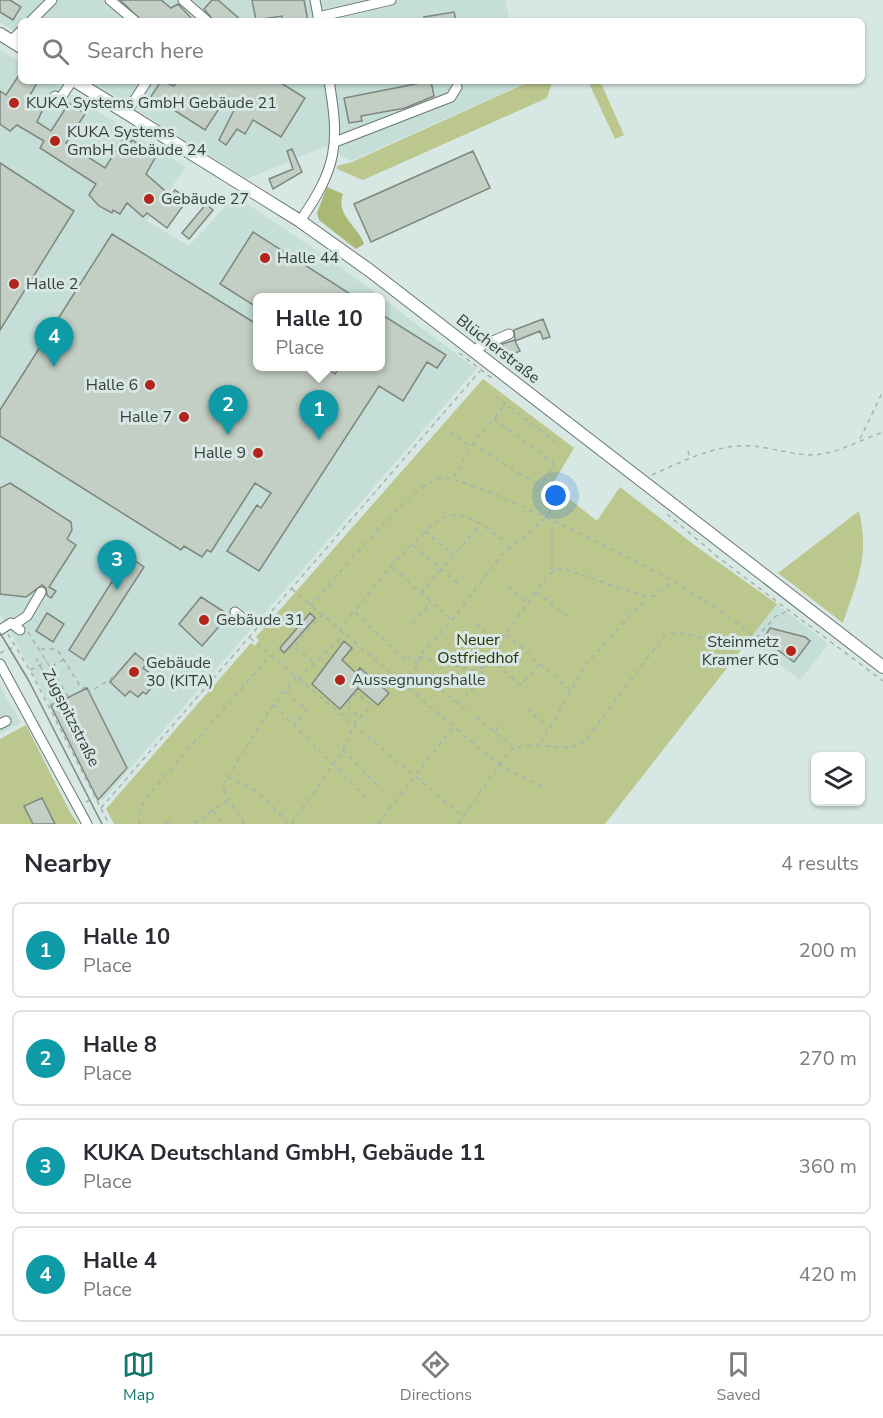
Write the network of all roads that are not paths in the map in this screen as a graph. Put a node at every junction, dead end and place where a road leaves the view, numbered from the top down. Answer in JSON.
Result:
{"nodes":[{"id":1,"x":52,"y":0,"type":"edge"},
{"id":2,"x":110,"y":0,"type":"edge"},
{"id":3,"x":183,"y":0,"type":"edge"},
{"id":4,"x":315,"y":0,"type":"edge"},
{"id":5,"x":392,"y":0,"type":"edge"},
{"id":6,"x":34,"y":18,"type":"edge"},
{"id":7,"x":131,"y":18,"type":"edge"},
{"id":8,"x":201,"y":18,"type":"edge"},
{"id":9,"x":318,"y":18,"type":"edge"},
{"id":10,"x":322,"y":18,"type":"edge"},
{"id":11,"x":0,"y":34,"type":"edge"},
{"id":12,"x":16,"y":44,"type":"edge"},
{"id":13,"x":71,"y":84,"type":"edge"},
{"id":14,"x":78,"y":84,"type":"edge"},
{"id":15,"x":145,"y":84,"type":"edge"},
{"id":16,"x":330,"y":84,"type":"edge"},
{"id":17,"x":457,"y":87,"type":"dead end"},
{"id":18,"x":55,"y":96,"type":"dead end"},
{"id":19,"x":126,"y":113,"type":"junction"},
{"id":20,"x":335,"y":142,"type":"junction"},
{"id":21,"x":300,"y":221,"type":"junction"},
{"id":22,"x":509,"y":334,"type":"dead end"},
{"id":23,"x":475,"y":352,"type":"junction"},
{"id":24,"x":42,"y":592,"type":"dead end"},
{"id":25,"x":235,"y":612,"type":"dead end"},
{"id":26,"x":245,"y":620,"type":"dead end"},
{"id":27,"x":2,"y":629,"type":"edge"},
{"id":28,"x":0,"y":664,"type":"edge"},
{"id":29,"x":883,"y":667,"type":"edge"},
{"id":30,"x":87,"y":824,"type":"edge"}],
"edges":[{"from":1,"to":6,"type":"street"},
{"from":2,"to":7,"type":"street"},
{"from":3,"to":8,"type":"street"},
{"from":4,"to":9,"type":"street"},
{"from":5,"to":10,"type":"street"},
{"from":11,"to":12,"type":"main road"},
{"from":13,"to":18,"type":"street"},
{"from":14,"to":19,"type":"main road","name":"Blücherstraße"},
{"from":15,"to":19,"type":"street"},
{"from":16,"to":20,"type":"street"},
{"from":17,"to":20,"type":"street"},
{"from":19,"to":21,"type":"main road","name":"Blücherstraße"},
{"from":20,"to":21,"type":"street"},
{"from":21,"to":23,"type":"main road","name":"Blücherstraße"},
{"from":22,"to":23,"type":"street"},
{"from":23,"to":29,"type":"main road","name":"Blücherstraße"},
{"from":24,"to":27,"type":"street"},
{"from":25,"to":26,"type":"street"},
{"from":28,"to":30,"type":"street"}]}
